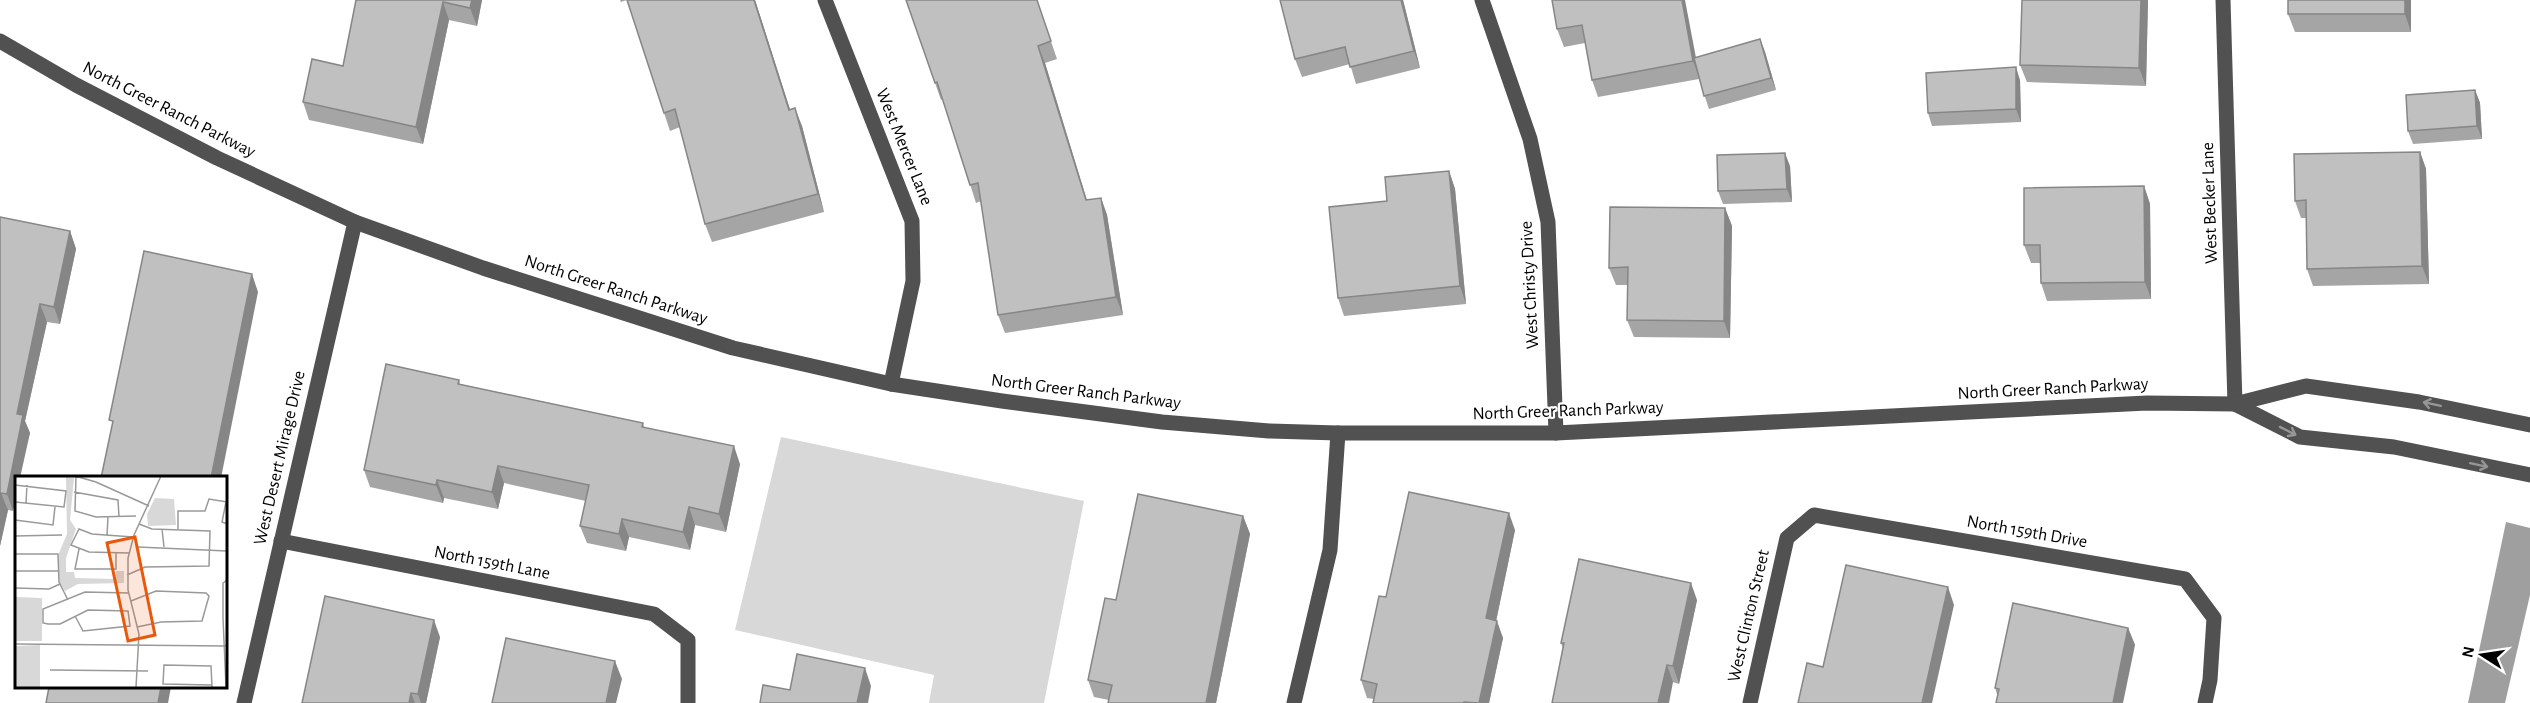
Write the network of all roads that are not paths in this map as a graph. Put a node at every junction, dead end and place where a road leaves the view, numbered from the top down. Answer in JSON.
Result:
{"nodes":[{"id":1,"x":825,"y":0,"type":"edge"},
{"id":2,"x":1482,"y":0,"type":"edge"},
{"id":3,"x":2223,"y":0,"type":"edge"},
{"id":4,"x":0,"y":41,"type":"edge"},
{"id":5,"x":355,"y":222,"type":"junction"},
{"id":6,"x":891,"y":384,"type":"junction"},
{"id":7,"x":2235,"y":404,"type":"junction"},
{"id":8,"x":2530,"y":425,"type":"edge"},
{"id":9,"x":1338,"y":433,"type":"junction"},
{"id":10,"x":1556,"y":433,"type":"junction"},
{"id":11,"x":2530,"y":475,"type":"edge"},
{"id":12,"x":1814,"y":515,"type":"joint"},
{"id":13,"x":281,"y":541,"type":"junction"},
{"id":14,"x":244,"y":703,"type":"edge"},
{"id":15,"x":688,"y":703,"type":"edge"},
{"id":16,"x":1294,"y":703,"type":"edge"},
{"id":17,"x":1750,"y":703,"type":"edge"},
{"id":18,"x":2205,"y":703,"type":"edge"}],
"edges":[{"from":1,"to":6,"type":"street","name":"West Mercer Lane"},
{"from":2,"to":10,"type":"street","name":"West Christy Drive"},
{"from":3,"to":7,"type":"street","name":"West Becker Lane"},
{"from":4,"to":5,"type":"street","name":"North Greer Ranch Parkway"},
{"from":5,"to":6,"type":"street","name":"North Greer Ranch Parkway"},
{"from":5,"to":13,"type":"street","name":"West Desert Mirage Drive"},
{"from":6,"to":9,"type":"street","name":"North Greer Ranch Parkway"},
{"from":8,"to":7,"type":"street","name":"North Greer Ranch Parkway","one_way":true},
{"from":7,"to":10,"type":"street","name":"North Greer Ranch Parkway"},
{"from":7,"to":11,"type":"street","name":"North Greer Ranch Parkway","one_way":true},
{"from":9,"to":10,"type":"street","name":"North Greer Ranch Parkway"},
{"from":9,"to":16,"type":"street"},
{"from":12,"to":17,"type":"street","name":"West Clinton Street"},
{"from":12,"to":18,"type":"street","name":"North 159th Drive"},
{"from":13,"to":14,"type":"street","name":"West Desert Mirage Drive"},
{"from":13,"to":15,"type":"street","name":"North 159th Lane"}]}
